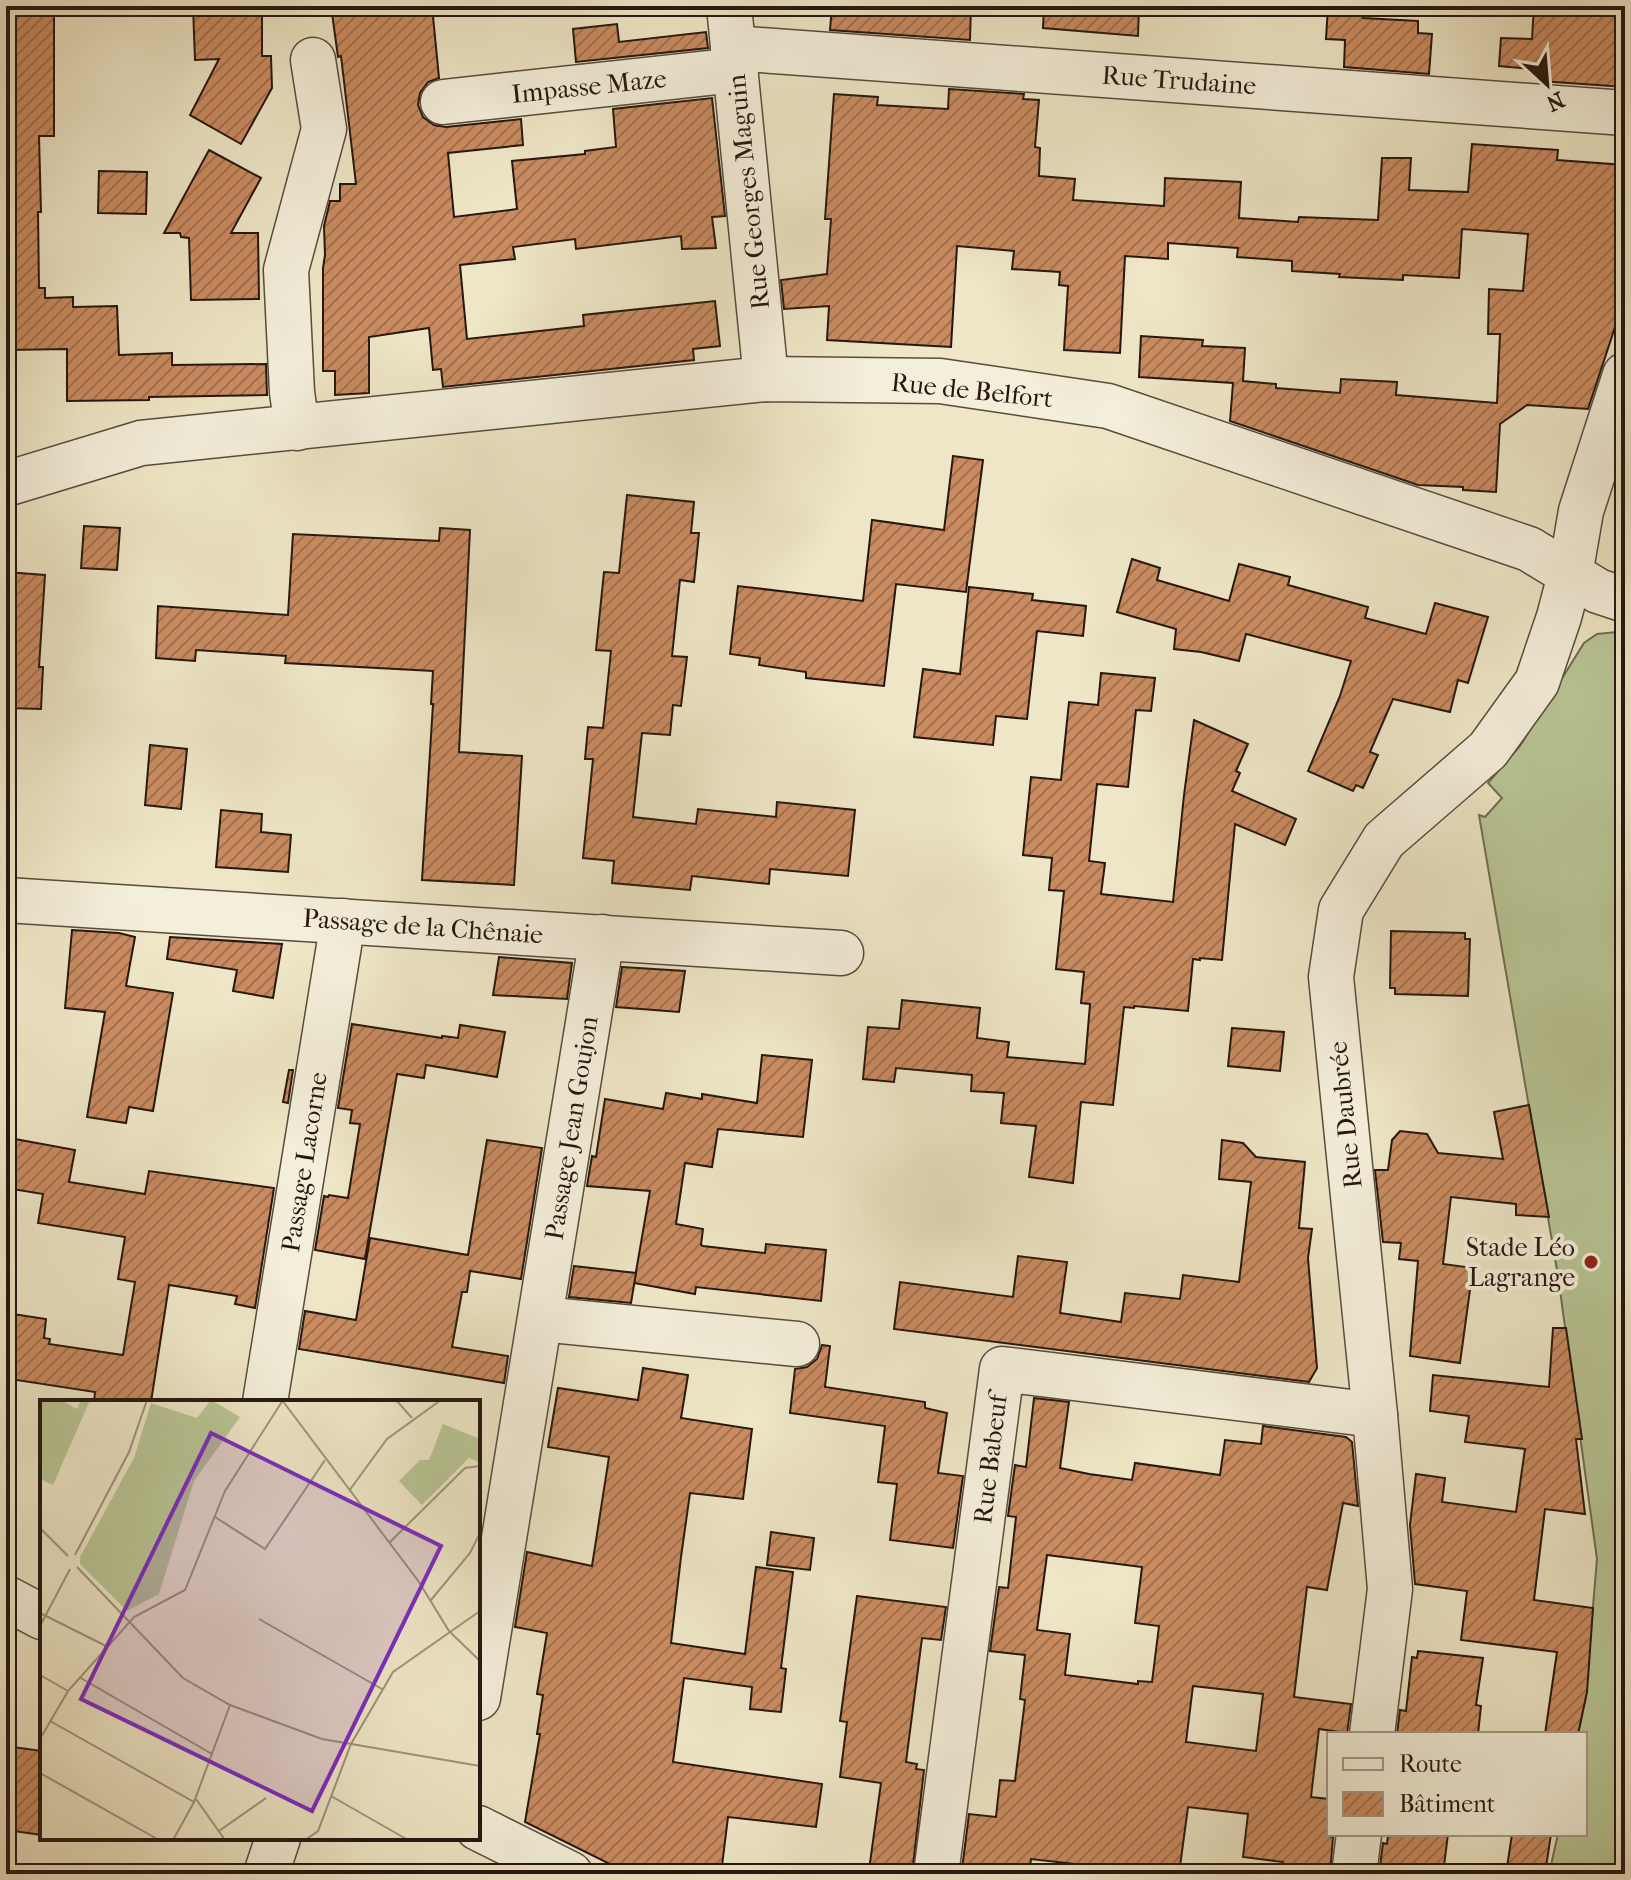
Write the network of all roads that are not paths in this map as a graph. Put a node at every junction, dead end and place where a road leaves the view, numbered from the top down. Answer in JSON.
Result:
{"nodes":[{"id":1,"x":733,"y":41,"type":"edge"},
{"id":2,"x":313,"y":60,"type":"dead end"},
{"id":3,"x":443,"y":102,"type":"dead end"},
{"id":4,"x":1625,"y":113,"type":"edge"},
{"id":5,"x":1625,"y":375,"type":"edge"},
{"id":6,"x":766,"y":379,"type":"junction"},
{"id":7,"x":297,"y":428,"type":"junction"},
{"id":8,"x":6,"y":484,"type":"edge"},
{"id":9,"x":1570,"y":575,"type":"junction"},
{"id":10,"x":1625,"y":600,"type":"edge"},
{"id":11,"x":6,"y":900,"type":"edge"},
{"id":12,"x":343,"y":921,"type":"junction"},
{"id":13,"x":602,"y":937,"type":"junction"},
{"id":14,"x":841,"y":953,"type":"dead end"},
{"id":15,"x":541,"y":1319,"type":"junction"},
{"id":16,"x":797,"y":1344,"type":"dead end"},
{"id":17,"x":265,"y":1400,"type":"edge"},
{"id":18,"x":1375,"y":1415,"type":"junction"},
{"id":19,"x":6,"y":1598,"type":"edge"},
{"id":20,"x":40,"y":1616,"type":"edge"},
{"id":21,"x":480,"y":1686,"type":"edge"},
{"id":22,"x":1372,"y":1732,"type":"edge"},
{"id":23,"x":480,"y":1829,"type":"edge"},
{"id":24,"x":1359,"y":1836,"type":"edge"},
{"id":25,"x":277,"y":1840,"type":"edge"},
{"id":26,"x":266,"y":1874,"type":"edge"},
{"id":27,"x":570,"y":1874,"type":"edge"},
{"id":28,"x":936,"y":1874,"type":"edge"},
{"id":29,"x":1354,"y":1874,"type":"edge"}],
"edges":[{"from":1,"to":3,"type":"street","name":"Impasse Maze"},
{"from":1,"to":4,"type":"street","name":"Rue Trudaine"},
{"from":1,"to":6,"type":"street","name":"Rue Georges Maguin"},
{"from":2,"to":7,"type":"street"},
{"from":5,"to":9,"type":"street","name":"Rue Daubrée"},
{"from":6,"to":7,"type":"street","name":"Rue de Belfort"},
{"from":6,"to":9,"type":"street","name":"Rue de Belfort"},
{"from":7,"to":8,"type":"street","name":"Rue de Belfort"},
{"from":9,"to":10,"type":"street","name":"Rue de Belfort"},
{"from":9,"to":18,"type":"street","name":"Rue Daubrée"},
{"from":11,"to":12,"type":"street","name":"Passage de la Chênaie"},
{"from":12,"to":13,"type":"street","name":"Passage de la Chênaie"},
{"from":12,"to":17,"type":"street","name":"Passage Lacorne"},
{"from":13,"to":14,"type":"street","name":"Passage de la Chênaie"},
{"from":13,"to":15,"type":"street","name":"Passage Jean Goujon"},
{"from":15,"to":16,"type":"street"},
{"from":15,"to":21,"type":"street","name":"Passage Jean Goujon"},
{"from":18,"to":22,"type":"street","name":"Rue Daubrée"},
{"from":18,"to":28,"type":"street","name":"Rue Babeuf"},
{"from":19,"to":20,"type":"street"},
{"from":23,"to":27,"type":"street"},
{"from":24,"to":29,"type":"street"},
{"from":25,"to":26,"type":"street"}]}
